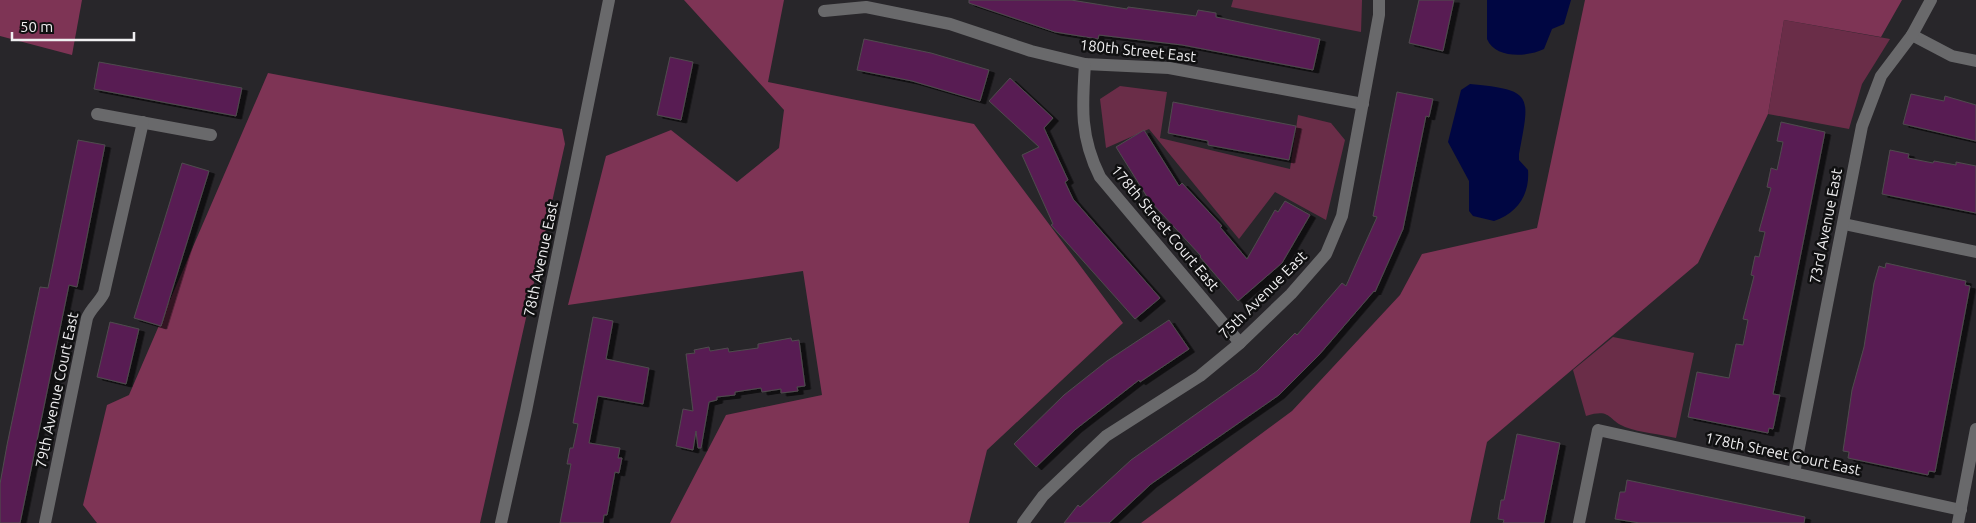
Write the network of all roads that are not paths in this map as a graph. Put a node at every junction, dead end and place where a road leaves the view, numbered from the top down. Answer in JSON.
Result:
{"nodes":[{"id":1,"x":609,"y":0,"type":"edge"},
{"id":2,"x":1380,"y":0,"type":"edge"},
{"id":3,"x":1931,"y":0,"type":"edge"},
{"id":4,"x":824,"y":11,"type":"dead end"},
{"id":5,"x":1912,"y":35,"type":"junction"},
{"id":6,"x":1976,"y":60,"type":"edge"},
{"id":7,"x":1085,"y":64,"type":"junction"},
{"id":8,"x":1363,"y":104,"type":"junction"},
{"id":9,"x":97,"y":114,"type":"dead end"},
{"id":10,"x":143,"y":122,"type":"junction"},
{"id":11,"x":211,"y":135,"type":"dead end"},
{"id":12,"x":1844,"y":224,"type":"junction"},
{"id":13,"x":1976,"y":252,"type":"edge"},
{"id":14,"x":1240,"y":343,"type":"junction"},
{"id":15,"x":1976,"y":429,"type":"edge"},
{"id":16,"x":1794,"y":473,"type":"junction"},
{"id":17,"x":1960,"y":510,"type":"junction"},
{"id":18,"x":45,"y":523,"type":"edge"},
{"id":19,"x":501,"y":523,"type":"edge"},
{"id":20,"x":1023,"y":523,"type":"edge"},
{"id":21,"x":1580,"y":523,"type":"edge"},
{"id":22,"x":1958,"y":523,"type":"edge"}],
"edges":[{"from":1,"to":19,"type":"street","name":"78th Avenue East"},
{"from":2,"to":8,"type":"street","name":"75th Avenue East"},
{"from":3,"to":5,"type":"street","name":"73rd Avenue East"},
{"from":4,"to":7,"type":"street","name":"180th Street East"},
{"from":5,"to":6,"type":"street"},
{"from":5,"to":12,"type":"street","name":"73rd Avenue East"},
{"from":7,"to":8,"type":"street","name":"180th Street East"},
{"from":7,"to":14,"type":"street","name":"178th Street Court East"},
{"from":8,"to":14,"type":"street","name":"75th Avenue East"},
{"from":9,"to":10,"type":"street"},
{"from":10,"to":11,"type":"street"},
{"from":10,"to":18,"type":"street","name":"79th Avenue Court East"},
{"from":12,"to":13,"type":"street"},
{"from":12,"to":16,"type":"street","name":"73rd Avenue East"},
{"from":14,"to":20,"type":"street","name":"75th Avenue East"},
{"from":15,"to":17,"type":"street"},
{"from":16,"to":17,"type":"street","name":"178th Street Court East"},
{"from":16,"to":21,"type":"street","name":"178th Street Court East"},
{"from":17,"to":22,"type":"street"}]}
